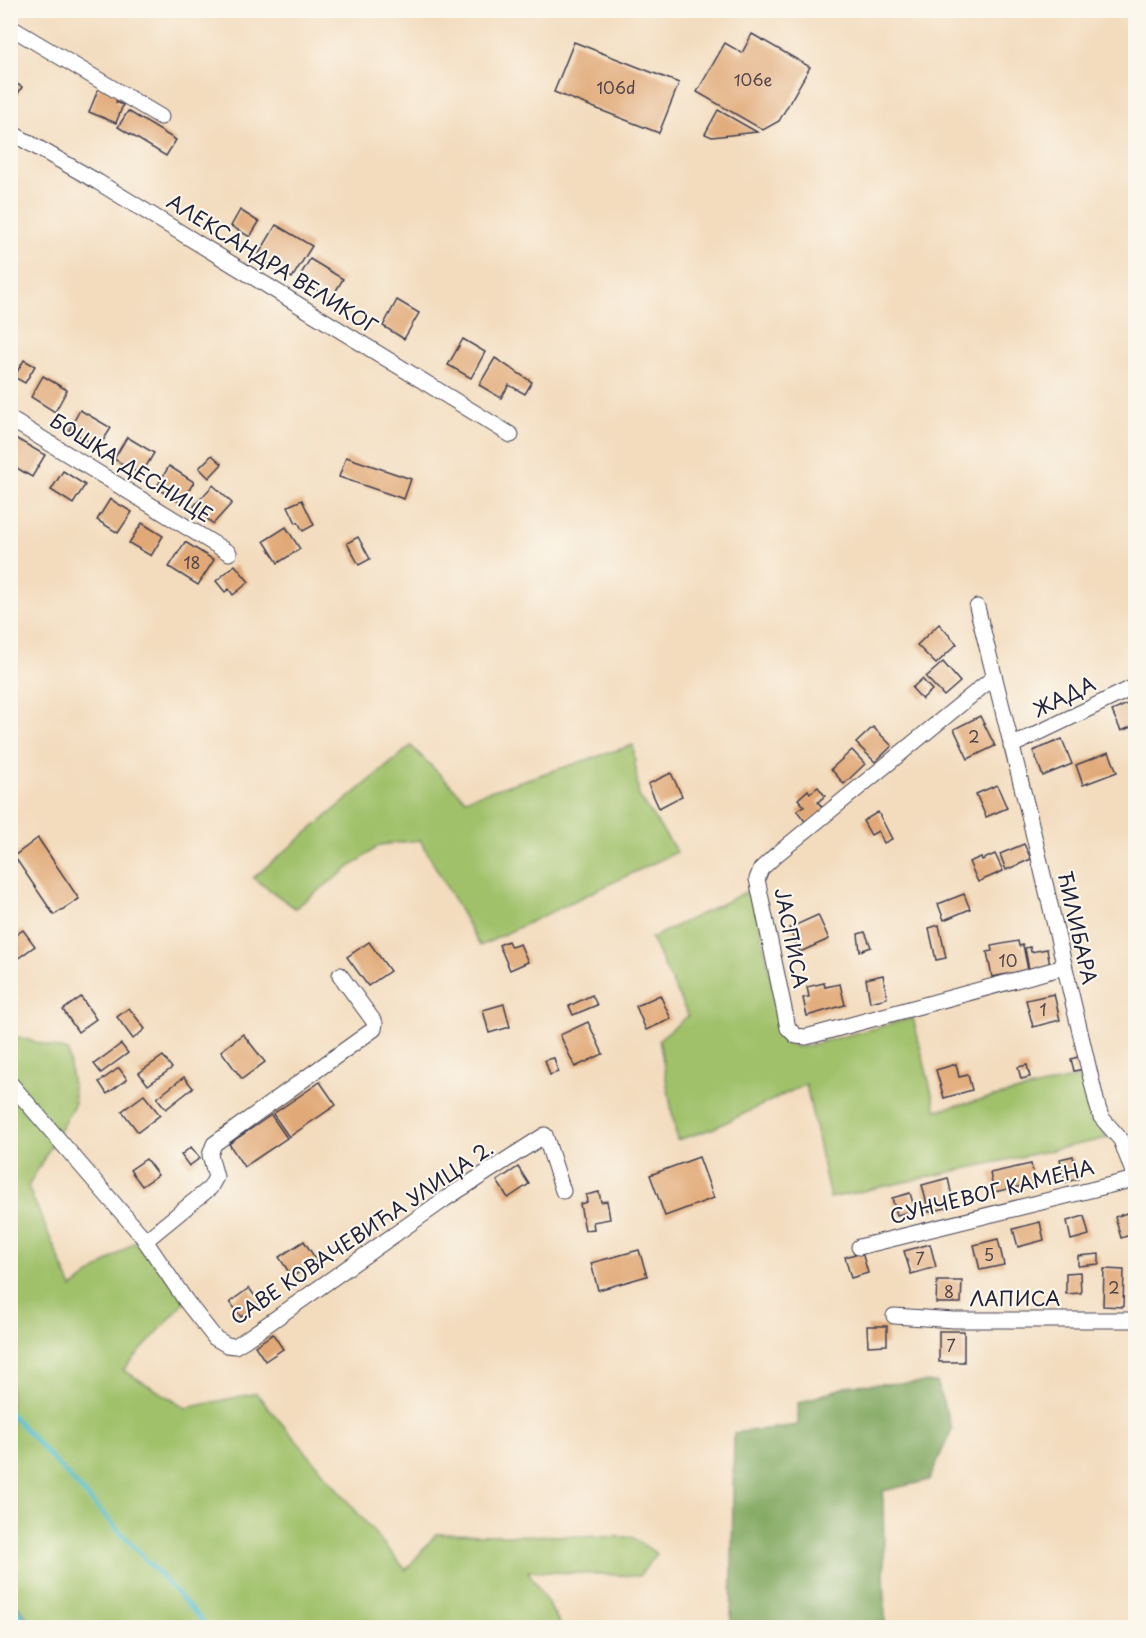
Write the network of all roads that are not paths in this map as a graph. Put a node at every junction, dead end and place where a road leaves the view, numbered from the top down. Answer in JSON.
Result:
{"nodes":[{"id":1,"x":10,"y":27,"type":"edge"},
{"id":2,"x":161,"y":117,"type":"dead end"},
{"id":3,"x":10,"y":132,"type":"edge"},
{"id":4,"x":10,"y":419,"type":"edge"},
{"id":5,"x":511,"y":435,"type":"dead end"},
{"id":6,"x":229,"y":553,"type":"dead end"},
{"id":7,"x":977,"y":607,"type":"dead end"},
{"id":8,"x":994,"y":677,"type":"junction"},
{"id":9,"x":1136,"y":686,"type":"edge"},
{"id":10,"x":1011,"y":746,"type":"junction"},
{"id":11,"x":1064,"y":967,"type":"junction"},
{"id":12,"x":340,"y":975,"type":"dead end"},
{"id":13,"x":10,"y":1083,"type":"edge"},
{"id":14,"x":1135,"y":1179,"type":"edge"},
{"id":15,"x":564,"y":1191,"type":"dead end"},
{"id":16,"x":145,"y":1241,"type":"junction"},
{"id":17,"x":859,"y":1247,"type":"dead end"},
{"id":18,"x":894,"y":1316,"type":"dead end"},
{"id":19,"x":1136,"y":1320,"type":"edge"}],
"edges":[{"from":1,"to":2,"type":"street"},
{"from":3,"to":5,"type":"street","name":"АЛЕКСАНДРА ВЕЛИКОГ"},
{"from":4,"to":6,"type":"street","name":"БОШКА ДЕСНИЦЕ"},
{"from":7,"to":8,"type":"street"},
{"from":8,"to":10,"type":"street","name":"ЋИЛИБАРА"},
{"from":8,"to":11,"type":"street","name":"ЈАСПИСА"},
{"from":9,"to":10,"type":"street","name":"ЖАДА"},
{"from":10,"to":11,"type":"street","name":"ЋИЛИБАРА"},
{"from":11,"to":14,"type":"street","name":"ЋИЛИБАРА"},
{"from":12,"to":16,"type":"street"},
{"from":13,"to":16,"type":"street","name":"САВЕ КОВАЧЕВИЋА УЛИЦА 2."},
{"from":14,"to":17,"type":"street","name":"СУНЧЕВОГ КАМЕНА"},
{"from":15,"to":16,"type":"street","name":"САВЕ КОВАЧЕВИЋА УЛИЦА 2."},
{"from":18,"to":19,"type":"street","name":"ЛАПИСА"}]}
